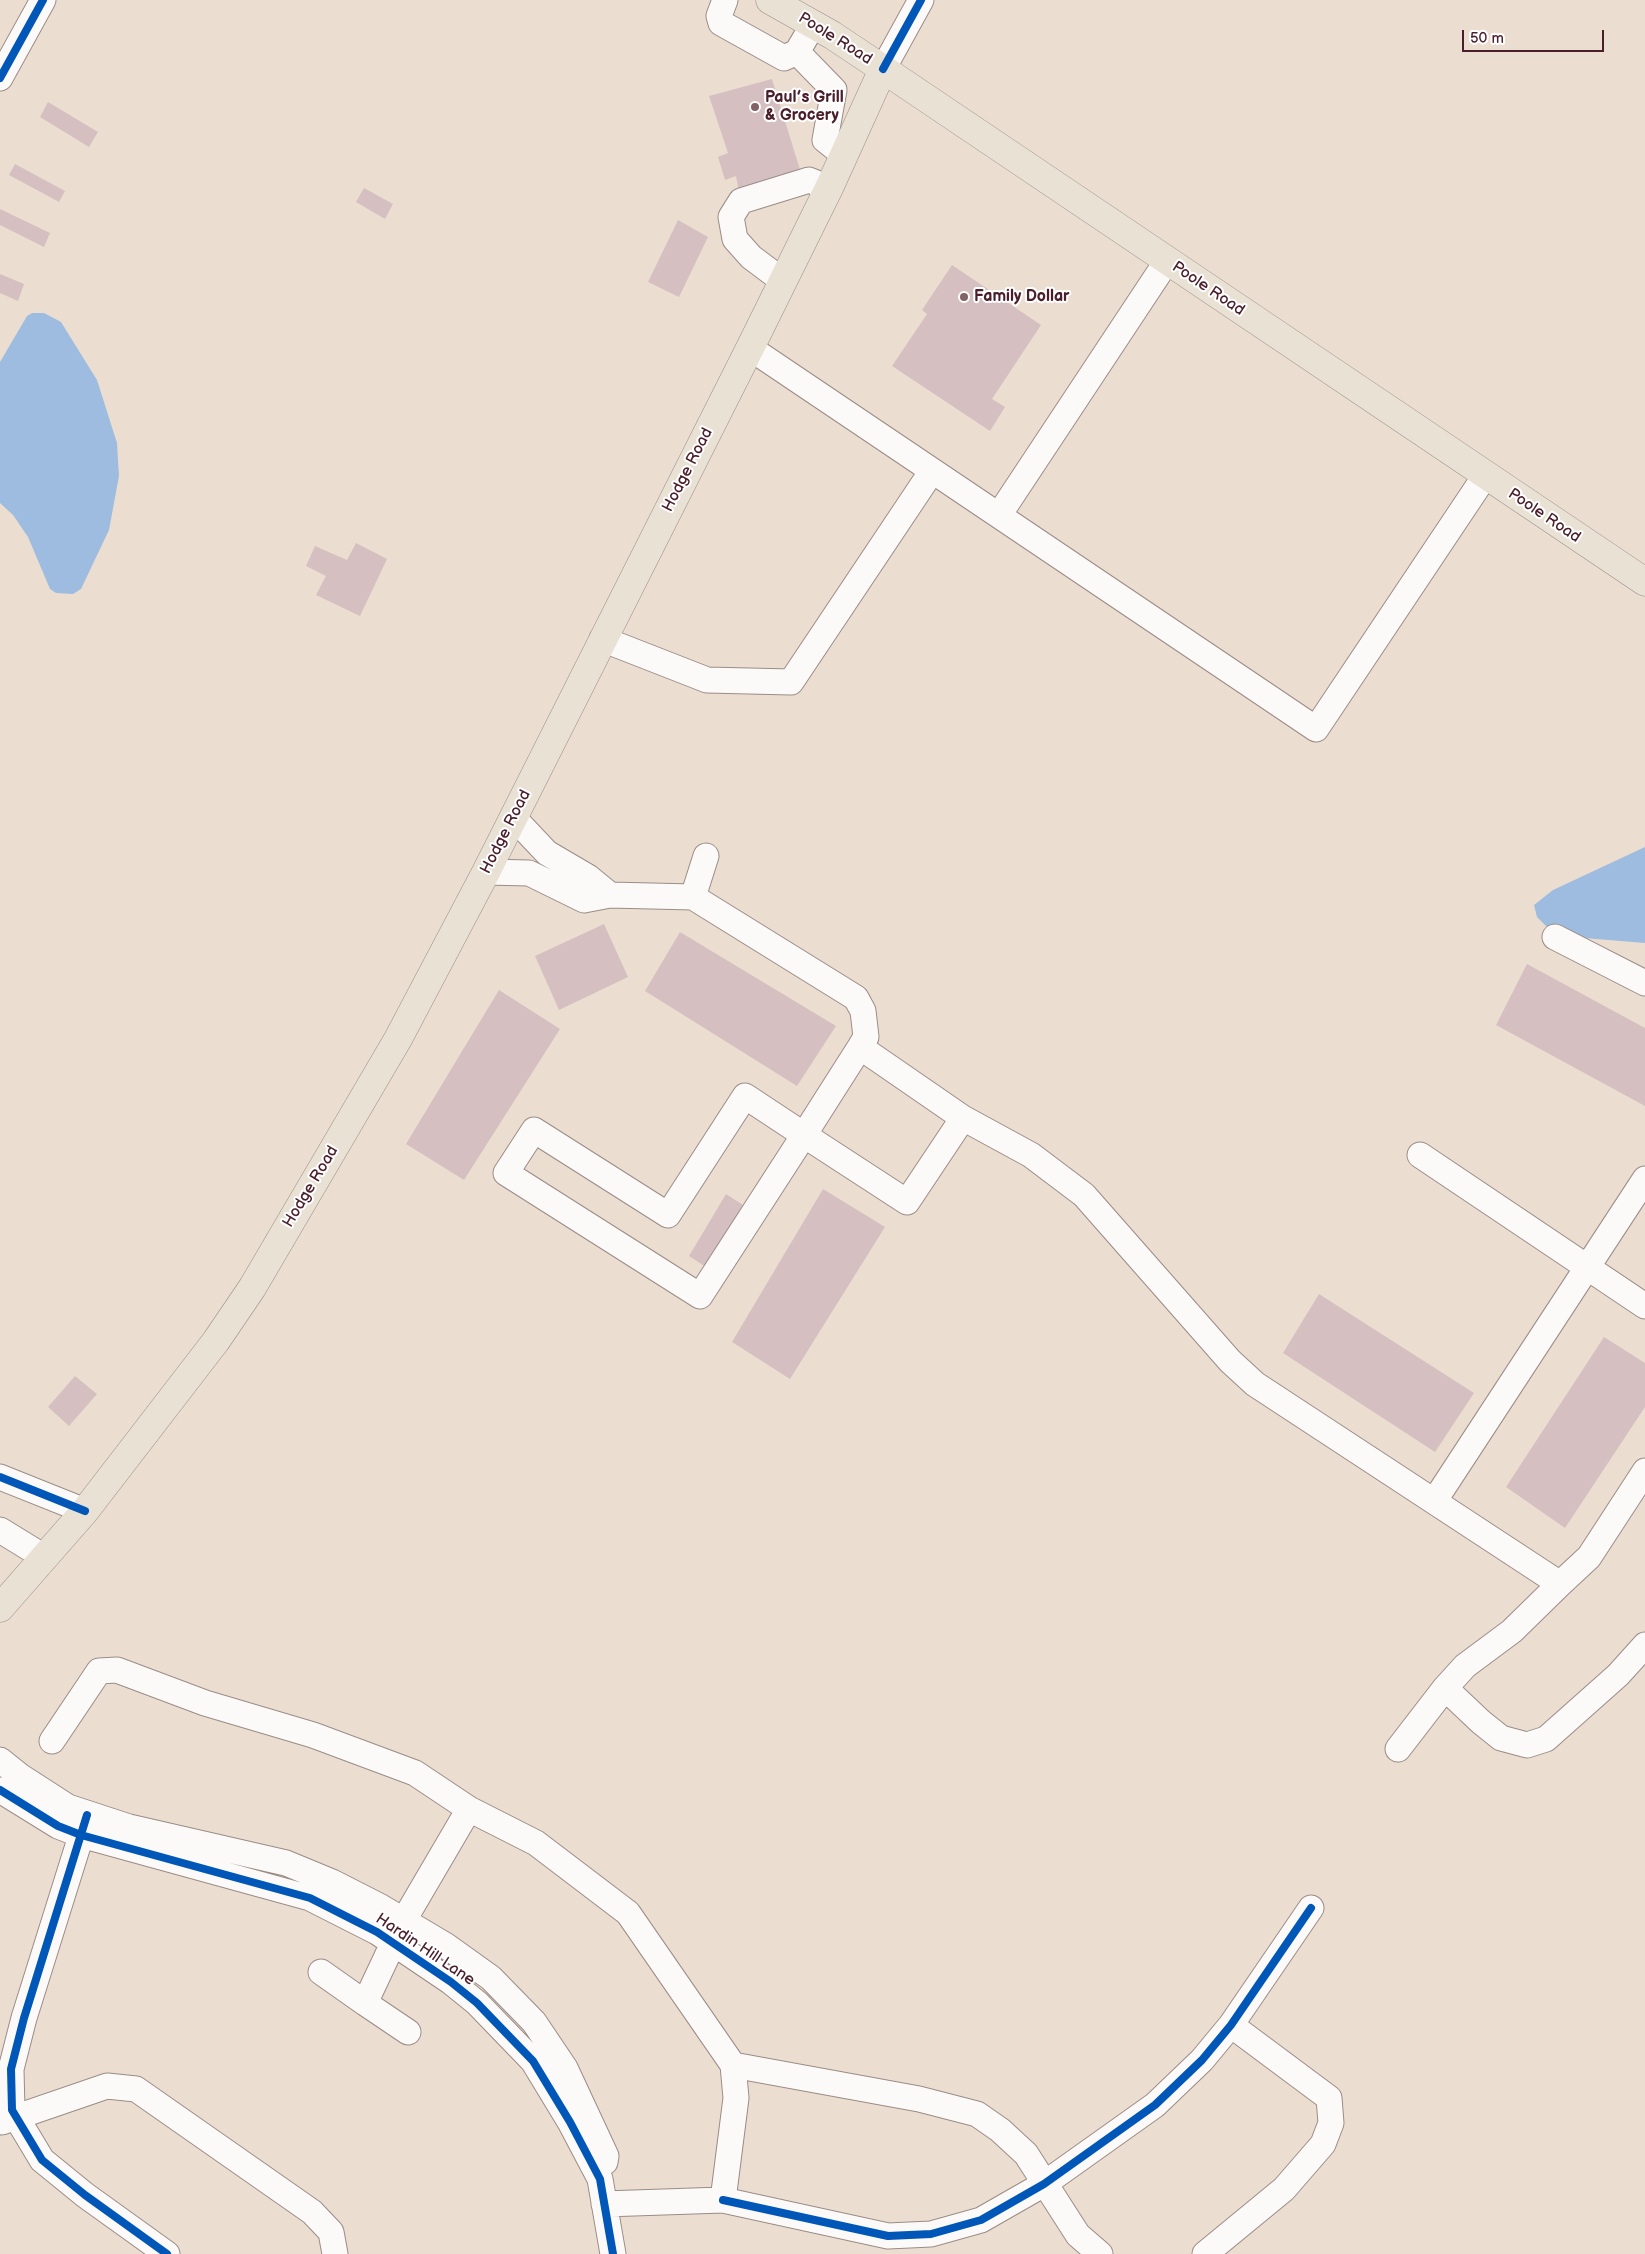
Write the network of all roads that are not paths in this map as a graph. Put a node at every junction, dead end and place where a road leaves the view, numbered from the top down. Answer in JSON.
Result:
{"nodes":[{"id":1,"x":43,"y":0,"type":"edge"},
{"id":2,"x":725,"y":0,"type":"edge"},
{"id":3,"x":770,"y":0,"type":"edge"},
{"id":4,"x":922,"y":0,"type":"edge"},
{"id":5,"x":814,"y":25,"type":"junction"},
{"id":6,"x":797,"y":52,"type":"junction"},
{"id":7,"x":884,"y":69,"type":"junction"},
{"id":8,"x":0,"y":78,"type":"edge"},
{"id":9,"x":844,"y":155,"type":"junction"},
{"id":10,"x":829,"y":188,"type":"junction"},
{"id":11,"x":1167,"y":261,"type":"junction"},
{"id":12,"x":783,"y":281,"type":"junction"},
{"id":13,"x":750,"y":348,"type":"junction"},
{"id":14,"x":932,"y":471,"type":"junction"},
{"id":15,"x":1485,"y":476,"type":"junction"},
{"id":16,"x":999,"y":516,"type":"junction"},
{"id":17,"x":1645,"y":582,"type":"edge"},
{"id":18,"x":602,"y":639,"type":"junction"},
{"id":19,"x":514,"y":817,"type":"junction"},
{"id":20,"x":706,"y":856,"type":"dead end"},
{"id":21,"x":486,"y":872,"type":"junction"},
{"id":22,"x":610,"y":895,"type":"junction"},
{"id":23,"x":693,"y":897,"type":"junction"},
{"id":24,"x":1555,"y":938,"type":"dead end"},
{"id":25,"x":1645,"y":983,"type":"edge"},
{"id":26,"x":860,"y":1047,"type":"junction"},
{"id":27,"x":963,"y":1118,"type":"junction"},
{"id":28,"x":804,"y":1135,"type":"junction"},
{"id":29,"x":1420,"y":1156,"type":"dead end"},
{"id":30,"x":1645,"y":1179,"type":"edge"},
{"id":31,"x":1586,"y":1268,"type":"junction"},
{"id":32,"x":1645,"y":1306,"type":"edge"},
{"id":33,"x":1645,"y":1471,"type":"edge"},
{"id":34,"x":0,"y":1477,"type":"edge"},
{"id":35,"x":1435,"y":1500,"type":"junction"},
{"id":36,"x":84,"y":1511,"type":"junction"},
{"id":37,"x":0,"y":1530,"type":"edge"},
{"id":38,"x":44,"y":1557,"type":"junction"},
{"id":39,"x":1560,"y":1584,"type":"junction"},
{"id":40,"x":0,"y":1608,"type":"edge"},
{"id":41,"x":1645,"y":1645,"type":"edge"},
{"id":42,"x":1445,"y":1688,"type":"junction"},
{"id":43,"x":52,"y":1741,"type":"dead end"},
{"id":44,"x":1398,"y":1749,"type":"dead end"},
{"id":45,"x":0,"y":1760,"type":"edge"},
{"id":46,"x":0,"y":1790,"type":"edge"},
{"id":47,"x":469,"y":1809,"type":"junction"},
{"id":48,"x":84,"y":1825,"type":"junction"},
{"id":49,"x":1310,"y":1908,"type":"dead end"},
{"id":50,"x":404,"y":1920,"type":"junction"},
{"id":51,"x":394,"y":1944,"type":"junction"},
{"id":52,"x":321,"y":1972,"type":"dead end"},
{"id":53,"x":365,"y":2003,"type":"junction"},
{"id":54,"x":1231,"y":2025,"type":"junction"},
{"id":55,"x":408,"y":2032,"type":"dead end"},
{"id":56,"x":733,"y":2065,"type":"junction"},
{"id":57,"x":8,"y":2120,"type":"edge"},
{"id":58,"x":600,"y":2179,"type":"junction"},
{"id":59,"x":1044,"y":2184,"type":"junction"},
{"id":60,"x":723,"y":2200,"type":"junction"},
{"id":61,"x":604,"y":2204,"type":"junction"},
{"id":62,"x":167,"y":2254,"type":"edge"},
{"id":63,"x":336,"y":2254,"type":"edge"},
{"id":64,"x":613,"y":2254,"type":"edge"},
{"id":65,"x":1100,"y":2254,"type":"edge"},
{"id":66,"x":1205,"y":2254,"type":"edge"}],
"edges":[{"from":1,"to":8,"type":"street"},
{"from":2,"to":6,"type":"street"},
{"from":3,"to":5,"type":"main road","name":"Poole Road"},
{"from":4,"to":7,"type":"street","name":"Hodge Road"},
{"from":5,"to":6,"type":"street"},
{"from":5,"to":7,"type":"main road","name":"Poole Road"},
{"from":6,"to":9,"type":"street"},
{"from":7,"to":9,"type":"main road","name":"Hodge Road"},
{"from":7,"to":11,"type":"main road","name":"Poole Road"},
{"from":9,"to":10,"type":"main road","name":"Hodge Road"},
{"from":10,"to":12,"type":"main road","name":"Hodge Road"},
{"from":10,"to":12,"type":"street"},
{"from":11,"to":15,"type":"main road","name":"Poole Road"},
{"from":11,"to":16,"type":"street"},
{"from":12,"to":13,"type":"main road","name":"Hodge Road"},
{"from":13,"to":14,"type":"street"},
{"from":13,"to":18,"type":"main road","name":"Hodge Road"},
{"from":14,"to":16,"type":"street"},
{"from":14,"to":18,"type":"street"},
{"from":15,"to":16,"type":"street"},
{"from":15,"to":17,"type":"main road","name":"Poole Road"},
{"from":18,"to":19,"type":"main road","name":"Hodge Road"},
{"from":19,"to":21,"type":"main road","name":"Hodge Road"},
{"from":19,"to":22,"type":"street"},
{"from":20,"to":23,"type":"street"},
{"from":21,"to":22,"type":"street"},
{"from":21,"to":36,"type":"main road","name":"Hodge Road"},
{"from":22,"to":23,"type":"street"},
{"from":23,"to":26,"type":"street"},
{"from":24,"to":25,"type":"street"},
{"from":26,"to":27,"type":"street"},
{"from":26,"to":28,"type":"street"},
{"from":27,"to":28,"type":"street"},
{"from":27,"to":35,"type":"street"},
{"from":28,"to":28,"type":"street"},
{"from":29,"to":31,"type":"street"},
{"from":30,"to":31,"type":"street"},
{"from":31,"to":32,"type":"street"},
{"from":31,"to":35,"type":"street"},
{"from":33,"to":39,"type":"street"},
{"from":34,"to":36,"type":"street"},
{"from":35,"to":39,"type":"street"},
{"from":36,"to":38,"type":"main road","name":"Hodge Road"},
{"from":37,"to":38,"type":"street"},
{"from":38,"to":40,"type":"main road","name":"Hodge Road"},
{"from":39,"to":42,"type":"street"},
{"from":41,"to":42,"type":"street"},
{"from":42,"to":44,"type":"street"},
{"from":43,"to":47,"type":"street"},
{"from":45,"to":48,"type":"street","name":"Hardin Hill Lane"},
{"from":46,"to":48,"type":"street","name":"Hardin Hill Lane"},
{"from":47,"to":50,"type":"street"},
{"from":47,"to":56,"type":"street"},
{"from":48,"to":50,"type":"street","name":"Hardin Hill Lane"},
{"from":48,"to":51,"type":"street","name":"Hardin Hill Lane"},
{"from":48,"to":57,"type":"street"},
{"from":49,"to":54,"type":"street"},
{"from":50,"to":51,"type":"street"},
{"from":50,"to":58,"type":"street","name":"Hardin Hill Lane"},
{"from":51,"to":53,"type":"street"},
{"from":51,"to":58,"type":"street","name":"Hardin Hill Lane"},
{"from":52,"to":53,"type":"street"},
{"from":53,"to":55,"type":"street"},
{"from":54,"to":59,"type":"street"},
{"from":54,"to":66,"type":"street"},
{"from":56,"to":59,"type":"street"},
{"from":56,"to":60,"type":"street"},
{"from":57,"to":62,"type":"street"},
{"from":57,"to":63,"type":"street"},
{"from":58,"to":61,"type":"street","name":"Hardin Hill Lane"},
{"from":59,"to":60,"type":"street"},
{"from":59,"to":65,"type":"street"},
{"from":60,"to":61,"type":"street"},
{"from":61,"to":64,"type":"street","name":"Hardin Hill Lane"}]}
